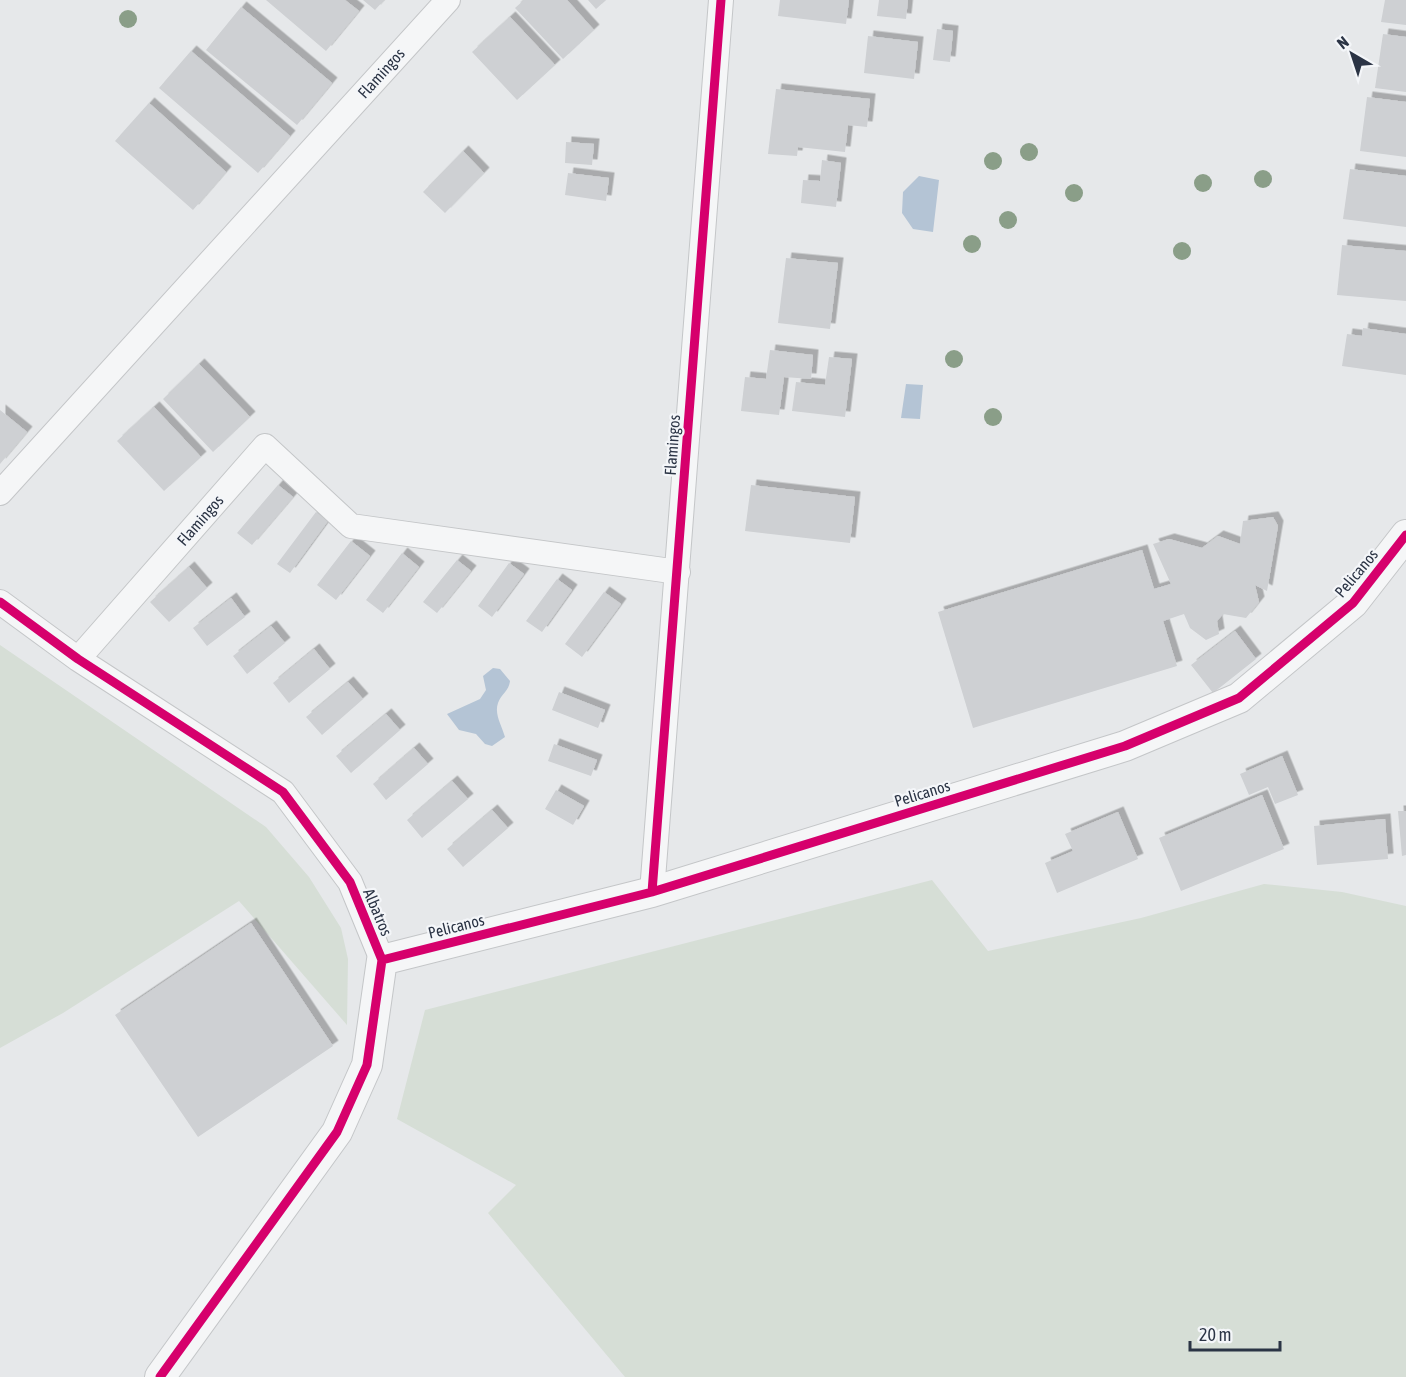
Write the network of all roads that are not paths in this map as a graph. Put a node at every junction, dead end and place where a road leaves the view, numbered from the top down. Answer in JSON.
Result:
{"nodes":[{"id":1,"x":448,"y":0,"type":"edge"},
{"id":2,"x":721,"y":0,"type":"edge"},
{"id":3,"x":0,"y":493,"type":"edge"},
{"id":4,"x":1406,"y":535,"type":"edge"},
{"id":5,"x":678,"y":572,"type":"junction"},
{"id":6,"x":0,"y":602,"type":"edge"},
{"id":7,"x":78,"y":659,"type":"junction"},
{"id":8,"x":652,"y":892,"type":"junction"},
{"id":9,"x":382,"y":960,"type":"junction"},
{"id":10,"x":160,"y":1377,"type":"edge"}],
"edges":[{"from":1,"to":3,"type":"street","name":"Flamingos"},
{"from":2,"to":5,"type":"street","name":"Flamingos"},
{"from":4,"to":8,"type":"street","name":"Pelicanos"},
{"from":5,"to":7,"type":"street","name":"Flamingos"},
{"from":5,"to":8,"type":"street","name":"Flamingos"},
{"from":6,"to":7,"type":"street","name":"Albatros"},
{"from":7,"to":9,"type":"street","name":"Albatros"},
{"from":8,"to":9,"type":"street","name":"Pelicanos"},
{"from":9,"to":10,"type":"street","name":"Albatros"}]}
